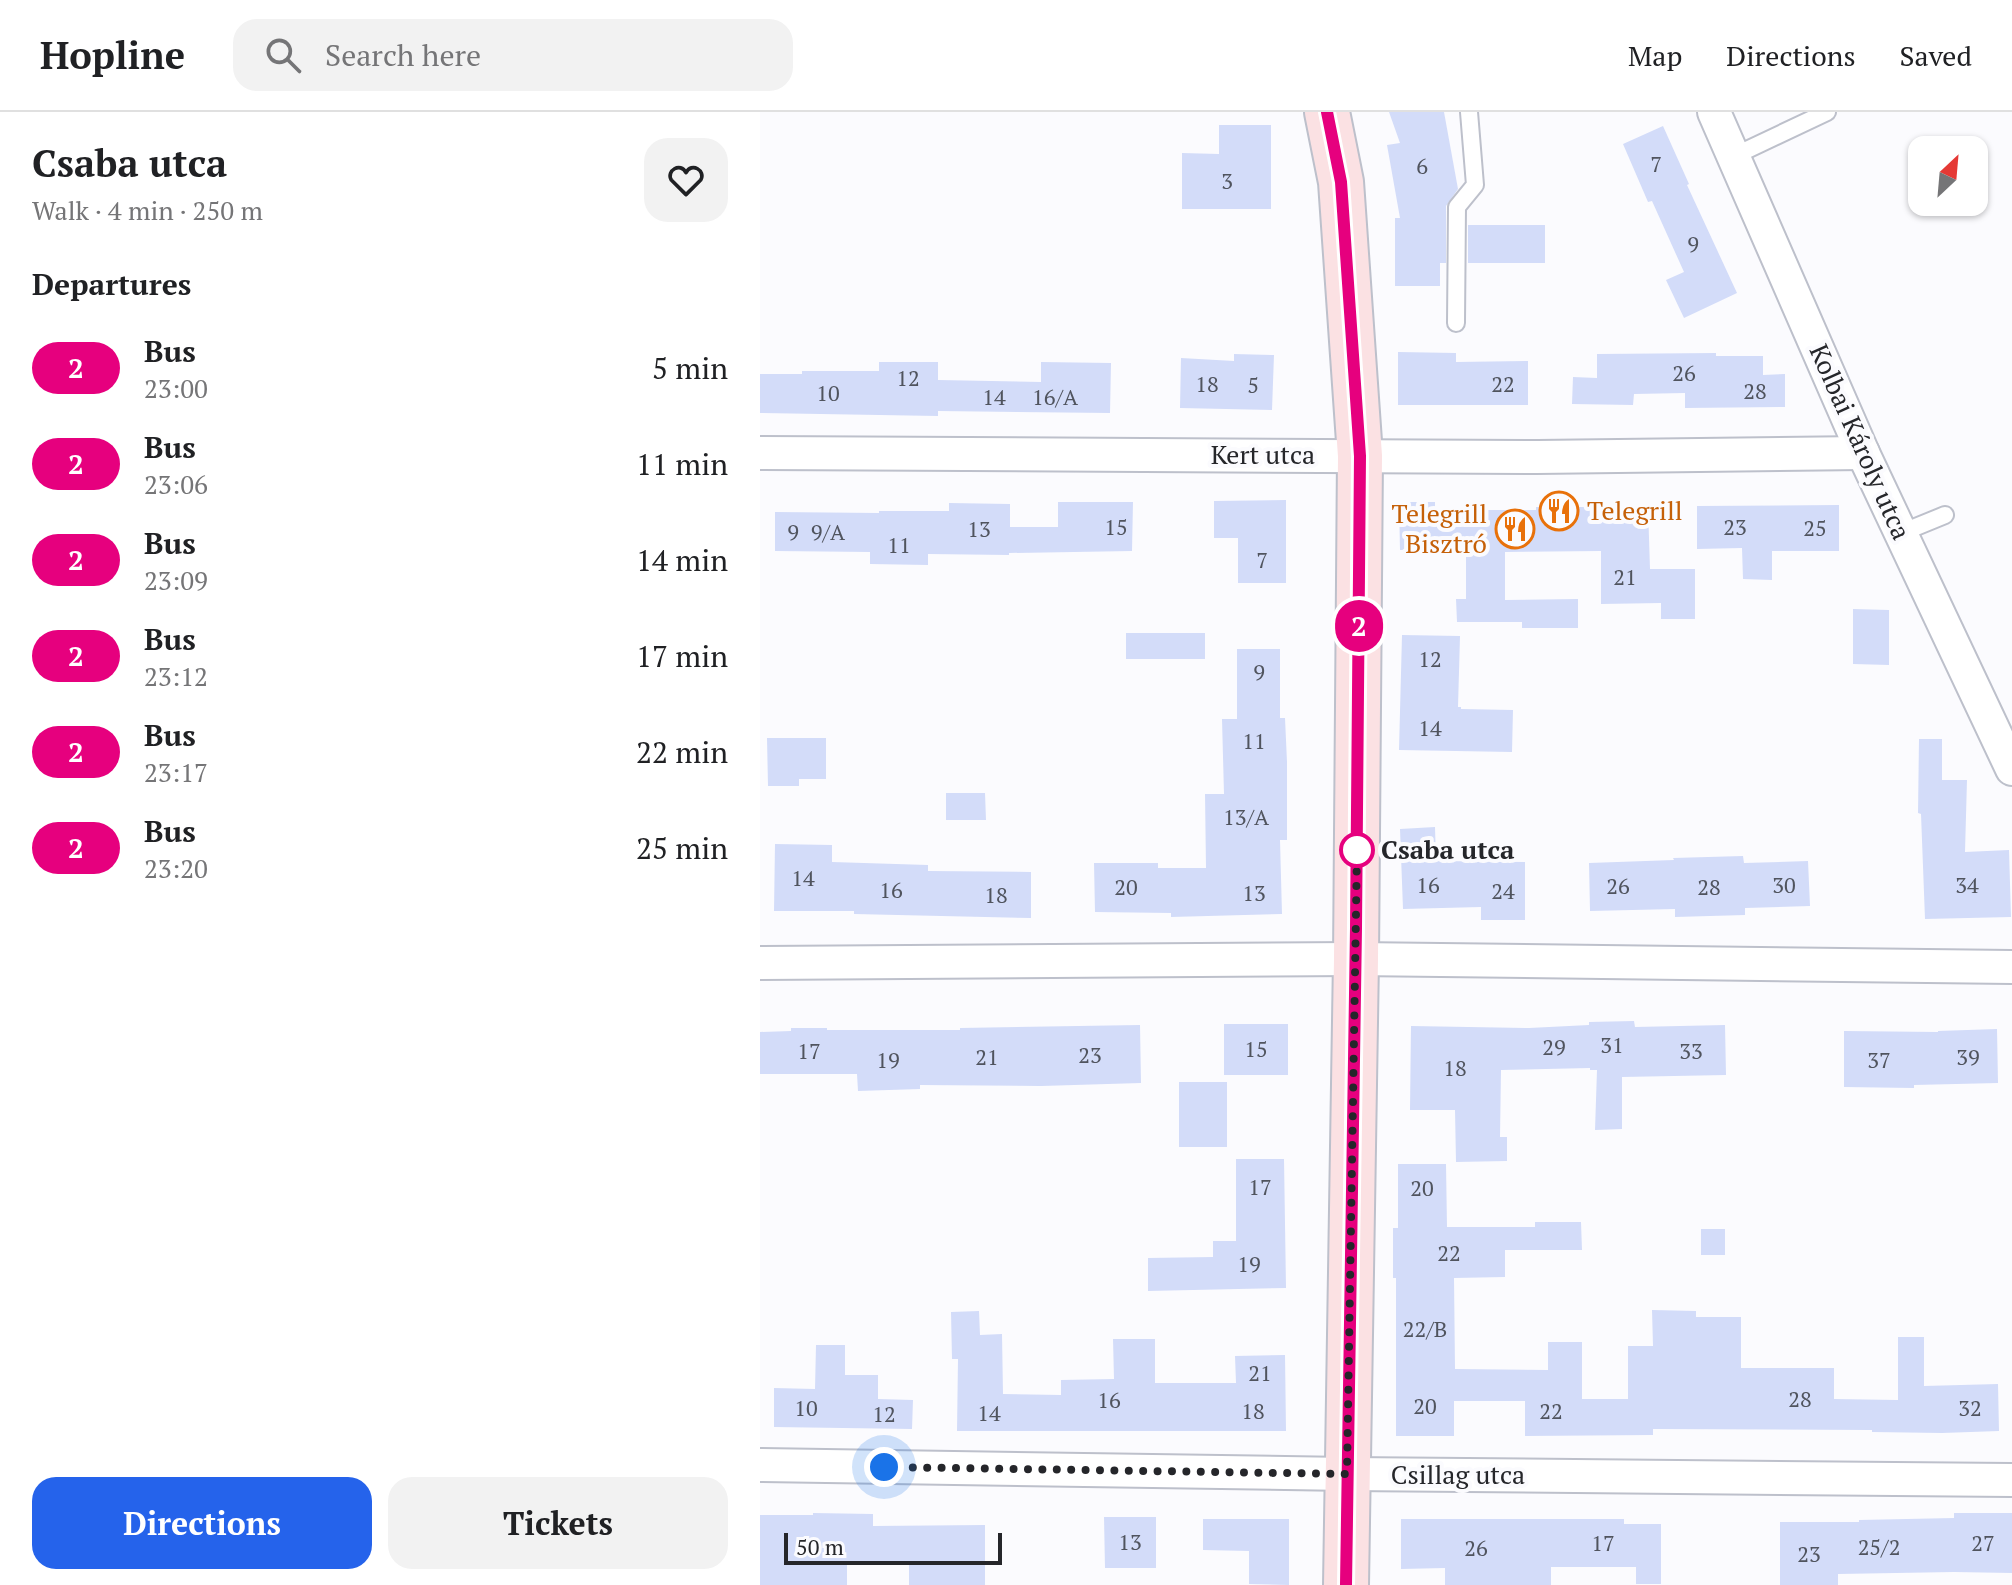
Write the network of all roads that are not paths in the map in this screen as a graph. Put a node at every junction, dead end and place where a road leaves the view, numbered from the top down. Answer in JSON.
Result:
{"nodes":[{"id":1,"x":1327,"y":112,"type":"edge"},
{"id":2,"x":1469,"y":112,"type":"edge"},
{"id":3,"x":1714,"y":112,"type":"edge"},
{"id":4,"x":1827,"y":112,"type":"edge"},
{"id":5,"x":1734,"y":156,"type":"junction"},
{"id":6,"x":1456,"y":323,"type":"dead end"},
{"id":7,"x":760,"y":453,"type":"edge"},
{"id":8,"x":1863,"y":453,"type":"junction"},
{"id":9,"x":1360,"y":456,"type":"junction"},
{"id":10,"x":1945,"y":515,"type":"dead end"},
{"id":11,"x":1901,"y":533,"type":"junction"},
{"id":12,"x":2012,"y":769,"type":"edge"},
{"id":13,"x":1356,"y":959,"type":"junction"},
{"id":14,"x":760,"y":963,"type":"edge"},
{"id":15,"x":2012,"y":967,"type":"edge"},
{"id":16,"x":760,"y":1465,"type":"edge"},
{"id":17,"x":1347,"y":1474,"type":"junction"},
{"id":18,"x":2012,"y":1480,"type":"edge"},
{"id":19,"x":1346,"y":1585,"type":"edge"}],
"edges":[{"from":1,"to":9,"type":"street"},
{"from":2,"to":6,"type":"lane"},
{"from":3,"to":5,"type":"street","name":"Kolbai Károly utca"},
{"from":4,"to":5,"type":"lane"},
{"from":5,"to":8,"type":"street","name":"Kolbai Károly utca"},
{"from":7,"to":9,"type":"street","name":"Kert utca"},
{"from":8,"to":9,"type":"street","name":"Kert utca"},
{"from":8,"to":11,"type":"street","name":"Kolbai Károly utca"},
{"from":9,"to":13,"type":"street"},
{"from":10,"to":11,"type":"lane"},
{"from":11,"to":12,"type":"street","name":"Kolbai Károly utca"},
{"from":13,"to":14,"type":"street"},
{"from":13,"to":15,"type":"street"},
{"from":13,"to":17,"type":"street"},
{"from":16,"to":17,"type":"street","name":"Csillag utca"},
{"from":17,"to":18,"type":"street","name":"Csillag utca"},
{"from":17,"to":19,"type":"street"}]}
